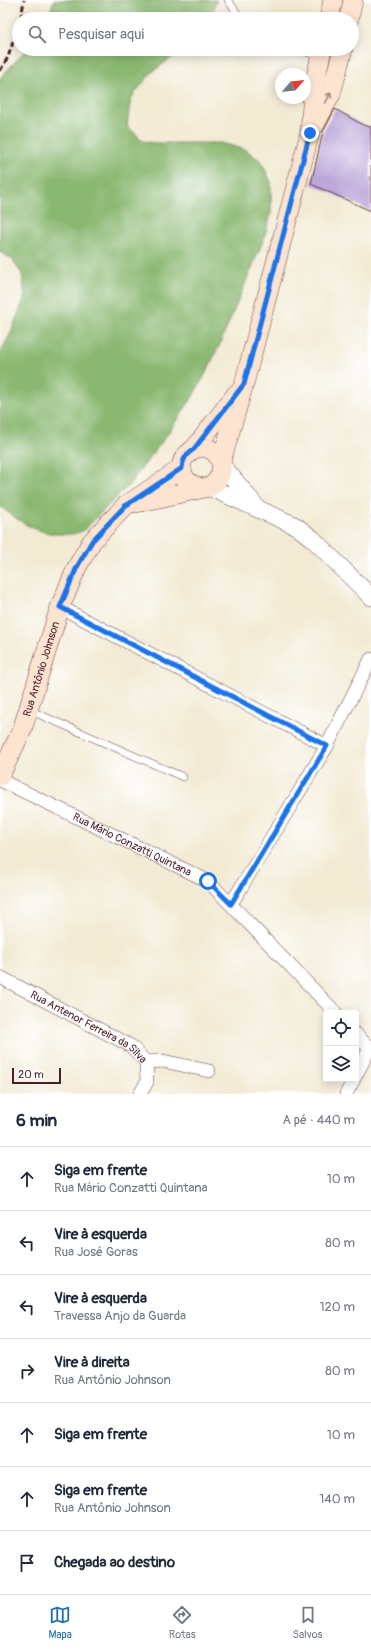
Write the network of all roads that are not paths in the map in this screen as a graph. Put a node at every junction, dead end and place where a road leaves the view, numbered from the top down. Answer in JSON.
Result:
{"nodes":[{"id":1,"x":228,"y":0,"type":"edge"},
{"id":2,"x":333,"y":0,"type":"edge"},
{"id":3,"x":353,"y":0,"type":"edge"},
{"id":4,"x":236,"y":12,"type":"edge"},
{"id":5,"x":330,"y":12,"type":"edge"},
{"id":6,"x":350,"y":12,"type":"edge"},
{"id":7,"x":320,"y":56,"type":"edge"},
{"id":8,"x":341,"y":56,"type":"edge"},
{"id":9,"x":310,"y":133,"type":"junction"},
{"id":10,"x":244,"y":384,"type":"junction"},
{"id":11,"x":194,"y":449,"type":"junction"},
{"id":12,"x":222,"y":463,"type":"junction"},
{"id":13,"x":182,"y":468,"type":"junction"},
{"id":14,"x":206,"y":488,"type":"junction"},
{"id":15,"x":125,"y":506,"type":"junction"},
{"id":16,"x":258,"y":508,"type":"junction"},
{"id":17,"x":371,"y":598,"type":"edge"},
{"id":18,"x":60,"y":607,"type":"junction"},
{"id":19,"x":371,"y":659,"type":"edge"},
{"id":20,"x":28,"y":710,"type":"junction"},
{"id":21,"x":327,"y":746,"type":"junction"},
{"id":22,"x":0,"y":776,"type":"edge"},
{"id":23,"x":183,"y":777,"type":"dead end"},
{"id":24,"x":0,"y":780,"type":"edge"},
{"id":25,"x":231,"y":904,"type":"junction"},
{"id":26,"x":0,"y":977,"type":"edge"},
{"id":27,"x":333,"y":1010,"type":"edge"},
{"id":28,"x":359,"y":1037,"type":"edge"},
{"id":29,"x":371,"y":1048,"type":"edge"},
{"id":30,"x":146,"y":1062,"type":"junction"},
{"id":31,"x":359,"y":1070,"type":"edge"},
{"id":32,"x":209,"y":1071,"type":"dead end"},
{"id":33,"x":352,"y":1082,"type":"edge"},
{"id":34,"x":140,"y":1094,"type":"edge"},
{"id":35,"x":346,"y":1094,"type":"edge"}],
"edges":[{"from":1,"to":4,"type":"lane"},
{"from":2,"to":5,"type":"main road"},
{"from":3,"to":6,"type":"main road"},
{"from":7,"to":9,"type":"main road"},
{"from":9,"to":8,"type":"main road","one_way":true},
{"from":9,"to":10,"type":"main road"},
{"from":10,"to":11,"type":"main road"},
{"from":10,"to":12,"type":"main road"},
{"from":11,"to":12,"type":"main road"},
{"from":11,"to":13,"type":"main road"},
{"from":12,"to":14,"type":"main road"},
{"from":12,"to":16,"type":"street"},
{"from":13,"to":14,"type":"main road"},
{"from":13,"to":15,"type":"main road","name":"Rua Antônio Johnson"},
{"from":14,"to":15,"type":"main road"},
{"from":14,"to":16,"type":"street"},
{"from":15,"to":18,"type":"main road","name":"Rua Antônio Johnson"},
{"from":16,"to":17,"type":"street"},
{"from":18,"to":20,"type":"main road","name":"Rua Antônio Johnson"},
{"from":18,"to":21,"type":"street"},
{"from":19,"to":21,"type":"street"},
{"from":20,"to":22,"type":"main road","name":"Rua Antônio Johnson"},
{"from":20,"to":23,"type":"lane"},
{"from":21,"to":25,"type":"street"},
{"from":24,"to":25,"type":"street","name":"Rua Mário Conzatti Quintana"},
{"from":25,"to":27,"type":"street","name":"Rua Mário Conzatti Quintana"},
{"from":26,"to":30,"type":"street","name":"Rua Antenor Ferreira da Silva"},
{"from":28,"to":29,"type":"street"},
{"from":29,"to":31,"type":"street"},
{"from":30,"to":32,"type":"street"},
{"from":30,"to":34,"type":"street","name":"Rua Antenor Ferreira da Silva"},
{"from":33,"to":35,"type":"street"}]}
